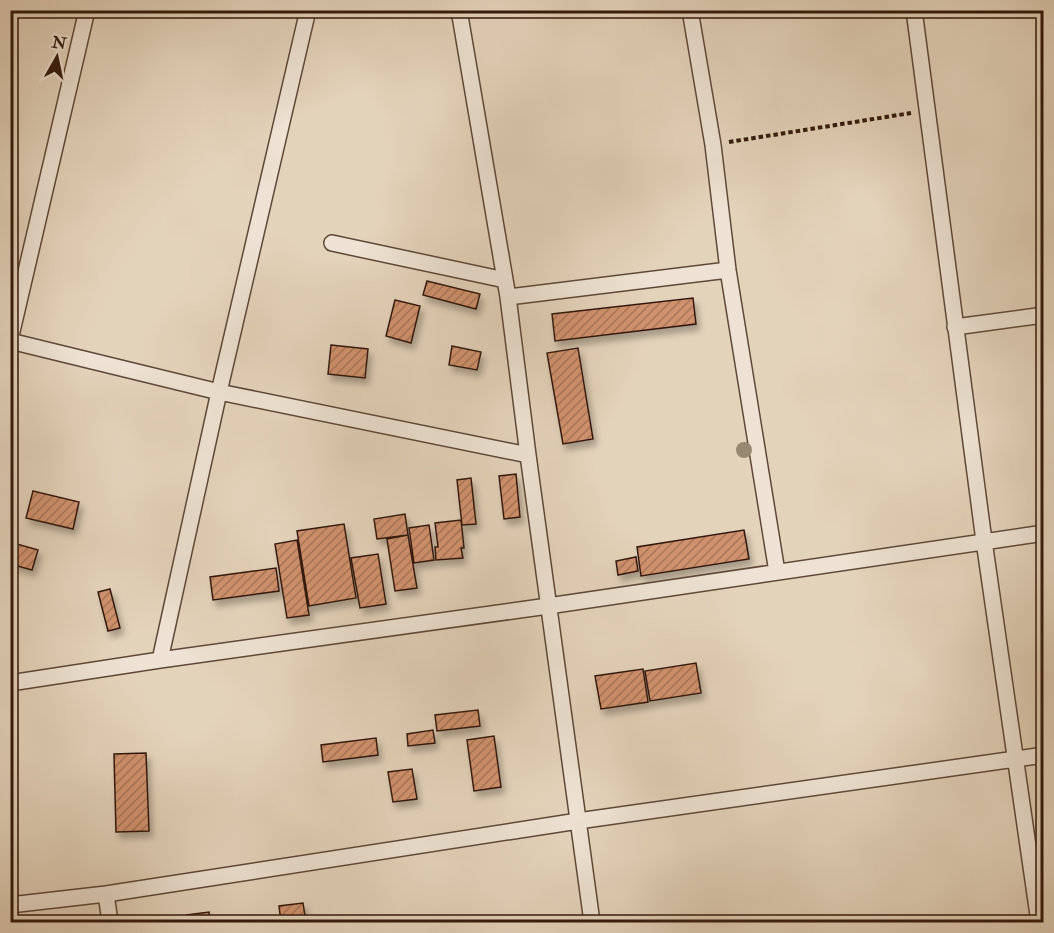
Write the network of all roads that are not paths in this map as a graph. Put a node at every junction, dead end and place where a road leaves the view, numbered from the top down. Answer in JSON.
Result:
{"nodes":[{"id":1,"x":87,"y":10,"type":"edge"},
{"id":2,"x":308,"y":10,"type":"edge"},
{"id":3,"x":459,"y":10,"type":"edge"},
{"id":4,"x":690,"y":10,"type":"edge"},
{"id":5,"x":914,"y":10,"type":"edge"},
{"id":6,"x":332,"y":243,"type":"dead end"},
{"id":7,"x":728,"y":270,"type":"junction"},
{"id":8,"x":505,"y":280,"type":"junction"},
{"id":9,"x":508,"y":297,"type":"junction"},
{"id":10,"x":1044,"y":315,"type":"edge"},
{"id":11,"x":955,"y":327,"type":"junction"},
{"id":12,"x":10,"y":341,"type":"edge"},
{"id":13,"x":219,"y":392,"type":"junction"},
{"id":14,"x":528,"y":455,"type":"junction"},
{"id":15,"x":1044,"y":533,"type":"edge"},
{"id":16,"x":984,"y":541,"type":"junction"},
{"id":17,"x":777,"y":572,"type":"junction"},
{"id":18,"x":548,"y":606,"type":"junction"},
{"id":19,"x":160,"y":660,"type":"junction"},
{"id":20,"x":10,"y":683,"type":"edge"},
{"id":21,"x":1044,"y":755,"type":"edge"},
{"id":22,"x":1016,"y":759,"type":"junction"},
{"id":23,"x":578,"y":821,"type":"junction"},
{"id":24,"x":106,"y":894,"type":"junction"},
{"id":25,"x":10,"y":905,"type":"edge"},
{"id":26,"x":110,"y":922,"type":"edge"},
{"id":27,"x":592,"y":922,"type":"edge"},
{"id":28,"x":1039,"y":922,"type":"edge"}],
"edges":[{"from":1,"to":12,"type":"street"},
{"from":2,"to":13,"type":"street"},
{"from":3,"to":8,"type":"street"},
{"from":4,"to":7,"type":"street"},
{"from":5,"to":11,"type":"street"},
{"from":6,"to":8,"type":"street"},
{"from":7,"to":9,"type":"street"},
{"from":7,"to":17,"type":"street"},
{"from":8,"to":9,"type":"street"},
{"from":9,"to":14,"type":"street"},
{"from":10,"to":11,"type":"street"},
{"from":11,"to":16,"type":"street"},
{"from":12,"to":13,"type":"street"},
{"from":13,"to":14,"type":"street"},
{"from":13,"to":19,"type":"street"},
{"from":14,"to":18,"type":"street"},
{"from":15,"to":16,"type":"street"},
{"from":16,"to":17,"type":"street"},
{"from":16,"to":22,"type":"street"},
{"from":17,"to":18,"type":"street"},
{"from":18,"to":19,"type":"street"},
{"from":18,"to":23,"type":"street"},
{"from":19,"to":20,"type":"street"},
{"from":21,"to":22,"type":"street"},
{"from":22,"to":23,"type":"street"},
{"from":22,"to":28,"type":"street"},
{"from":23,"to":24,"type":"street"},
{"from":23,"to":27,"type":"street"},
{"from":24,"to":25,"type":"street"},
{"from":24,"to":26,"type":"street"}]}
